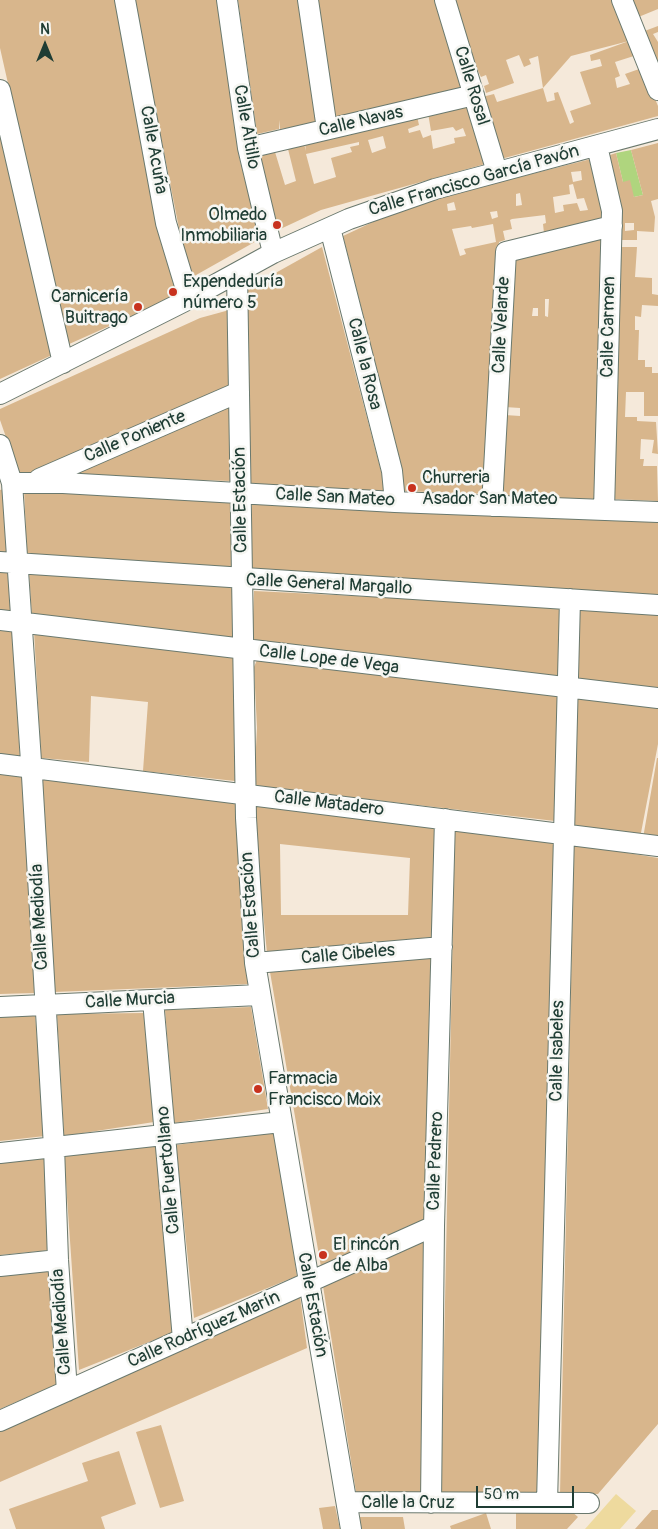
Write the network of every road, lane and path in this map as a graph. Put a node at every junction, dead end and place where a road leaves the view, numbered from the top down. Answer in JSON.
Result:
{"nodes":[{"id":1,"x":125,"y":0,"type":"edge"},
{"id":2,"x":227,"y":0,"type":"edge"},
{"id":3,"x":308,"y":0,"type":"edge"},
{"id":4,"x":444,"y":0,"type":"edge"},
{"id":5,"x":622,"y":0,"type":"edge"},
{"id":6,"x":0,"y":90,"type":"edge"},
{"id":7,"x":658,"y":90,"type":"edge"},
{"id":8,"x":474,"y":96,"type":"junction"},
{"id":9,"x":326,"y":129,"type":"junction"},
{"id":10,"x":658,"y":129,"type":"edge"},
{"id":11,"x":597,"y":146,"type":"junction"},
{"id":12,"x":248,"y":148,"type":"junction"},
{"id":13,"x":497,"y":172,"type":"junction"},
{"id":14,"x":612,"y":226,"type":"junction"},
{"id":15,"x":330,"y":228,"type":"junction"},
{"id":16,"x":273,"y":253,"type":"junction"},
{"id":17,"x":237,"y":273,"type":"junction"},
{"id":18,"x":189,"y":299,"type":"junction"},
{"id":19,"x":63,"y":363,"type":"junction"},
{"id":20,"x":239,"y":392,"type":"junction"},
{"id":21,"x":0,"y":394,"type":"edge"},
{"id":22,"x":0,"y":446,"type":"edge"},
{"id":23,"x":13,"y":481,"type":"edge"},
{"id":24,"x":241,"y":493,"type":"junction"},
{"id":25,"x":394,"y":502,"type":"junction"},
{"id":26,"x":492,"y":506,"type":"junction"},
{"id":27,"x":604,"y":510,"type":"junction"},
{"id":28,"x":658,"y":512,"type":"edge"},
{"id":29,"x":9,"y":563,"type":"edge"},
{"id":30,"x":242,"y":580,"type":"junction"},
{"id":31,"x":570,"y":600,"type":"junction"},
{"id":32,"x":658,"y":605,"type":"edge"},
{"id":33,"x":0,"y":620,"type":"edge"},
{"id":34,"x":21,"y":622,"type":"junction"},
{"id":35,"x":243,"y":650,"type":"junction"},
{"id":36,"x":568,"y":688,"type":"junction"},
{"id":37,"x":658,"y":698,"type":"edge"},
{"id":38,"x":0,"y":764,"type":"edge"},
{"id":39,"x":32,"y":768,"type":"junction"},
{"id":40,"x":246,"y":793,"type":"junction"},
{"id":41,"x":445,"y":819,"type":"junction"},
{"id":42,"x":563,"y":833,"type":"junction"},
{"id":43,"x":658,"y":846,"type":"edge"},
{"id":44,"x":442,"y":947,"type":"junction"},
{"id":45,"x":255,"y":963,"type":"junction"},
{"id":46,"x":259,"y":995,"type":"junction"},
{"id":47,"x":153,"y":1000,"type":"junction"},
{"id":48,"x":44,"y":1005,"type":"junction"},
{"id":49,"x":0,"y":1007,"type":"edge"},
{"id":50,"x":281,"y":1122,"type":"junction"},
{"id":51,"x":166,"y":1135,"type":"junction"},
{"id":52,"x":54,"y":1147,"type":"junction"},
{"id":53,"x":0,"y":1153,"type":"edge"},
{"id":54,"x":434,"y":1226,"type":"junction"},
{"id":55,"x":58,"y":1260,"type":"junction"},
{"id":56,"x":0,"y":1266,"type":"edge"},
{"id":57,"x":308,"y":1283,"type":"junction"},
{"id":58,"x":183,"y":1339,"type":"junction"},
{"id":59,"x":67,"y":1391,"type":"junction"},
{"id":60,"x":0,"y":1421,"type":"edge"},
{"id":61,"x":347,"y":1502,"type":"junction"},
{"id":62,"x":430,"y":1503,"type":"junction"},
{"id":63,"x":547,"y":1503,"type":"junction"},
{"id":64,"x":589,"y":1503,"type":"dead end"},
{"id":65,"x":350,"y":1529,"type":"edge"}],
"edges":[{"from":1,"to":18,"type":"street","name":"Calle Acuña"},
{"from":2,"to":12,"type":"street","name":"Calle Altillo"},
{"from":3,"to":9,"type":"street"},
{"from":4,"to":8,"type":"street","name":"Calle Rosal"},
{"from":5,"to":7,"type":"street"},
{"from":6,"to":19,"type":"street"},
{"from":8,"to":9,"type":"street","name":"Calle Navas"},
{"from":8,"to":13,"type":"street","name":"Calle Rosal"},
{"from":9,"to":12,"type":"street","name":"Calle Navas"},
{"from":10,"to":11,"type":"street","name":"Calle Francisco García Pavón"},
{"from":11,"to":13,"type":"street","name":"Calle Francisco García Pavón"},
{"from":11,"to":14,"type":"street","name":"Calle Carmen"},
{"from":12,"to":16,"type":"street","name":"Calle Altillo"},
{"from":13,"to":15,"type":"street","name":"Calle Francisco García Pavón"},
{"from":14,"to":26,"type":"street","name":"Calle Velarde"},
{"from":14,"to":27,"type":"street","name":"Calle Carmen"},
{"from":15,"to":16,"type":"street","name":"Calle Francisco García Pavón"},
{"from":15,"to":25,"type":"street","name":"Calle la Rosa"},
{"from":16,"to":17,"type":"street","name":"Calle Francisco García Pavón"},
{"from":17,"to":18,"type":"street","name":"Calle Francisco García Pavón"},
{"from":17,"to":20,"type":"street","name":"Calle Estación"},
{"from":18,"to":19,"type":"street","name":"Calle Francisco García Pavón"},
{"from":19,"to":21,"type":"street","name":"Calle Francisco García Pavón"},
{"from":20,"to":23,"type":"street","name":"Calle Poniente"},
{"from":20,"to":24,"type":"street","name":"Calle Estación"},
{"from":22,"to":23,"type":"street","name":"Calle Mediodía"},
{"from":23,"to":24,"type":"street","name":"Calle San Mateo"},
{"from":23,"to":29,"type":"street","name":"Calle Mediodía"},
{"from":24,"to":25,"type":"street","name":"Calle San Mateo"},
{"from":24,"to":30,"type":"street","name":"Calle Estación"},
{"from":25,"to":26,"type":"street","name":"Calle San Mateo"},
{"from":26,"to":27,"type":"street","name":"Calle San Mateo"},
{"from":27,"to":28,"type":"street","name":"Calle San Mateo"},
{"from":29,"to":30,"type":"street","name":"Calle General Margallo"},
{"from":29,"to":34,"type":"street","name":"Calle Mediodía"},
{"from":30,"to":31,"type":"street","name":"Calle General Margallo"},
{"from":30,"to":35,"type":"street","name":"Calle Estación"},
{"from":31,"to":32,"type":"street","name":"Calle General Margallo"},
{"from":31,"to":36,"type":"street","name":"Calle Isabeles"},
{"from":33,"to":34,"type":"street","name":"Calle Lope de Vega"},
{"from":34,"to":35,"type":"street","name":"Calle Lope de Vega"},
{"from":34,"to":39,"type":"street","name":"Calle Mediodía"},
{"from":35,"to":36,"type":"street","name":"Calle Lope de Vega"},
{"from":35,"to":40,"type":"street","name":"Calle Estación"},
{"from":36,"to":37,"type":"street","name":"Calle Lope de Vega"},
{"from":36,"to":42,"type":"street","name":"Calle Isabeles"},
{"from":38,"to":39,"type":"street","name":"Calle Matadero"},
{"from":39,"to":40,"type":"street","name":"Calle Matadero"},
{"from":39,"to":48,"type":"street","name":"Calle Mediodía"},
{"from":40,"to":41,"type":"street","name":"Calle Matadero"},
{"from":40,"to":45,"type":"street","name":"Calle Estación"},
{"from":41,"to":42,"type":"street","name":"Calle Matadero"},
{"from":41,"to":44,"type":"street","name":"Calle Pedrero"},
{"from":42,"to":43,"type":"street","name":"Calle Matadero"},
{"from":42,"to":63,"type":"street","name":"Calle Isabeles"},
{"from":44,"to":45,"type":"street","name":"Calle Cibeles"},
{"from":44,"to":54,"type":"street","name":"Calle Pedrero"},
{"from":45,"to":46,"type":"street","name":"Calle Estación"},
{"from":46,"to":47,"type":"street","name":"Calle Murcia"},
{"from":46,"to":50,"type":"street","name":"Calle Estación"},
{"from":47,"to":48,"type":"street","name":"Calle Murcia"},
{"from":47,"to":51,"type":"street","name":"Calle Puertollano"},
{"from":48,"to":49,"type":"street","name":"Calle Murcia"},
{"from":48,"to":52,"type":"street","name":"Calle Mediodía"},
{"from":50,"to":51,"type":"street"},
{"from":50,"to":57,"type":"street","name":"Calle Estación"},
{"from":51,"to":52,"type":"street"},
{"from":51,"to":58,"type":"street","name":"Calle Puertollano"},
{"from":52,"to":53,"type":"street"},
{"from":52,"to":55,"type":"street","name":"Calle Mediodía"},
{"from":54,"to":57,"type":"street","name":"Calle Rodríguez Marín"},
{"from":54,"to":62,"type":"street","name":"Calle Pedrero"},
{"from":55,"to":56,"type":"street"},
{"from":55,"to":59,"type":"street","name":"Calle Mediodía"},
{"from":57,"to":58,"type":"street","name":"Calle Rodríguez Marín"},
{"from":57,"to":61,"type":"street","name":"Calle Estación"},
{"from":58,"to":59,"type":"street","name":"Calle Rodríguez Marín"},
{"from":59,"to":60,"type":"street","name":"Calle Rodríguez Marín"},
{"from":61,"to":62,"type":"street","name":"Calle la Cruz"},
{"from":61,"to":65,"type":"street","name":"Calle Estación"},
{"from":62,"to":63,"type":"street","name":"Calle la Cruz"},
{"from":63,"to":64,"type":"street","name":"Calle la Cruz"}]}
